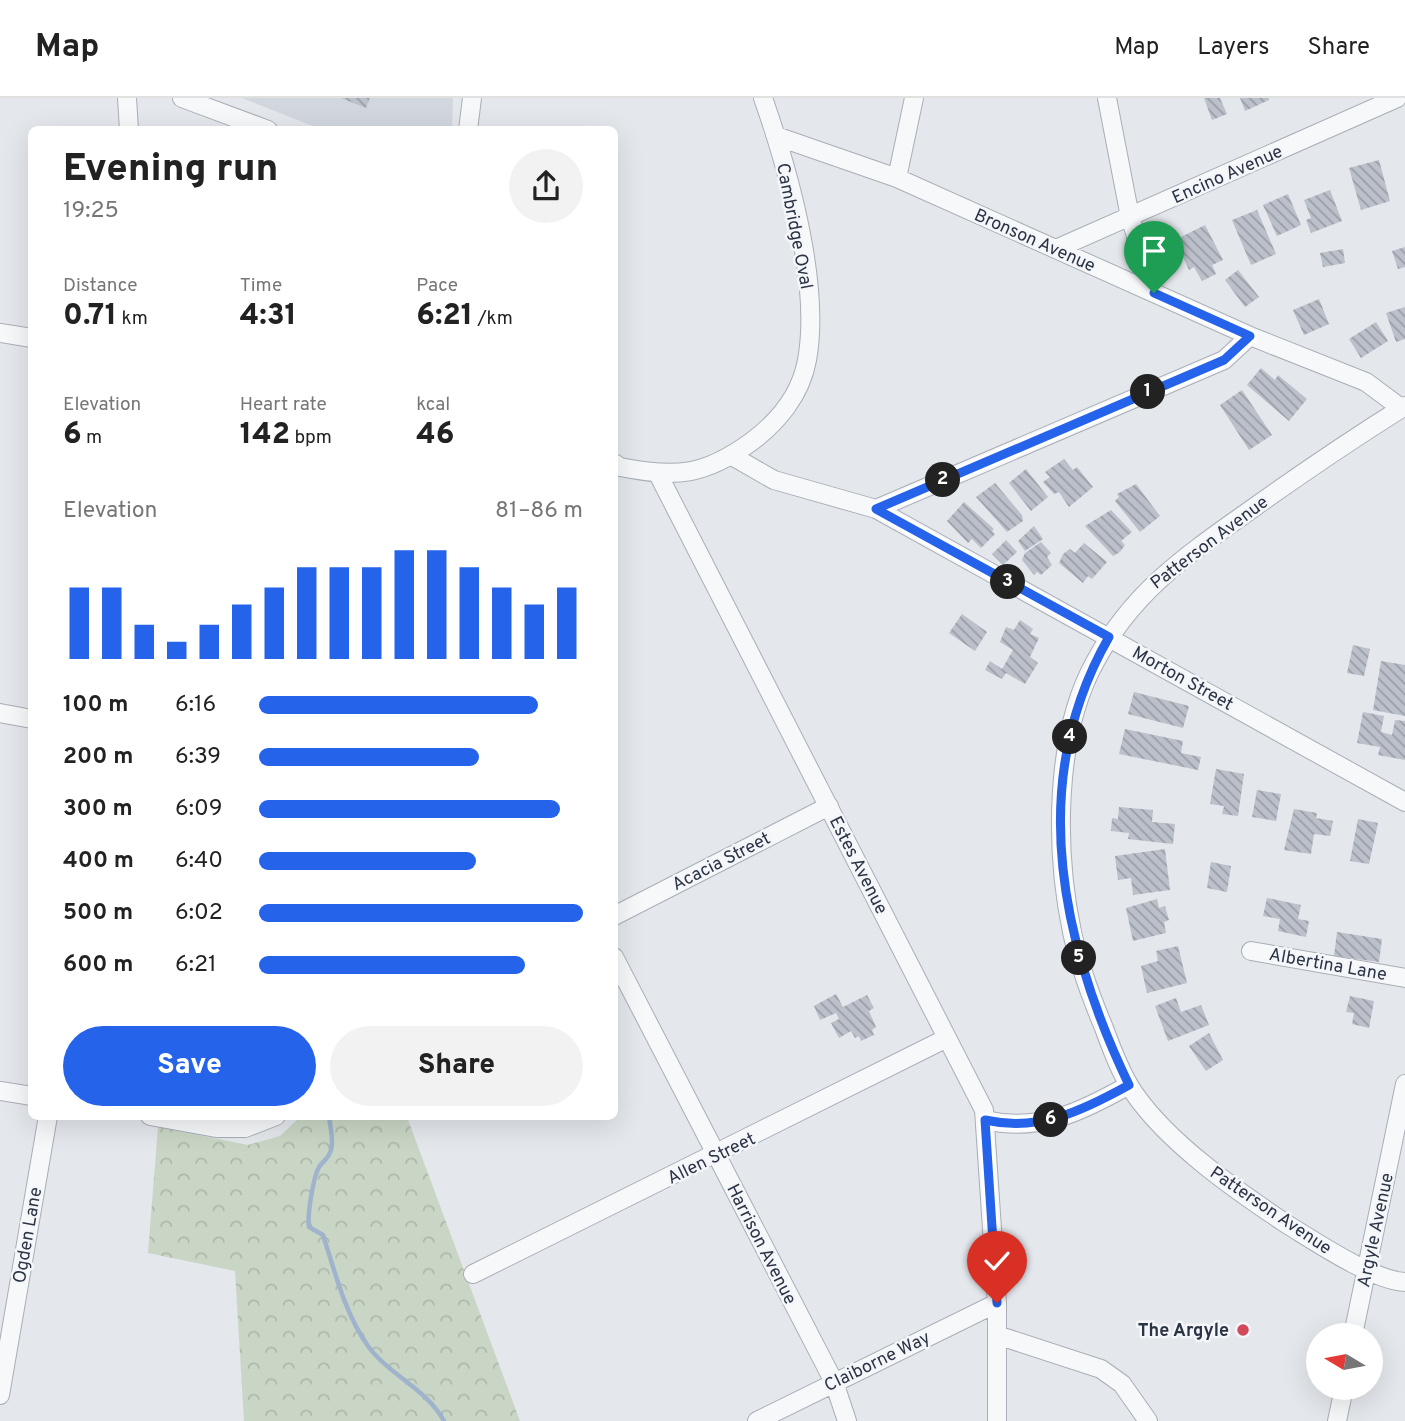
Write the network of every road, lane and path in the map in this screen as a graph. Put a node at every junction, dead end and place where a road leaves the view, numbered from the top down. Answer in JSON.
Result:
{"nodes":[{"id":1,"x":127,"y":98,"type":"edge"},
{"id":2,"x":183,"y":98,"type":"edge"},
{"id":3,"x":472,"y":98,"type":"edge"},
{"id":4,"x":763,"y":98,"type":"edge"},
{"id":5,"x":914,"y":98,"type":"edge"},
{"id":6,"x":1107,"y":98,"type":"edge"},
{"id":7,"x":1397,"y":98,"type":"edge"},
{"id":8,"x":228,"y":122,"type":"edge"},
{"id":9,"x":130,"y":126,"type":"edge"},
{"id":10,"x":248,"y":126,"type":"edge"},
{"id":11,"x":468,"y":126,"type":"edge"},
{"id":12,"x":776,"y":136,"type":"junction"},
{"id":13,"x":897,"y":178,"type":"junction"},
{"id":14,"x":1130,"y":217,"type":"junction"},
{"id":15,"x":1056,"y":249,"type":"junction"},
{"id":16,"x":1154,"y":293,"type":"junction"},
{"id":17,"x":0,"y":333,"type":"edge"},
{"id":18,"x":1250,"y":336,"type":"junction"},
{"id":19,"x":28,"y":337,"type":"edge"},
{"id":20,"x":1403,"y":407,"type":"edge"},
{"id":21,"x":732,"y":456,"type":"junction"},
{"id":22,"x":618,"y":467,"type":"edge"},
{"id":23,"x":658,"y":474,"type":"junction"},
{"id":24,"x":876,"y":509,"type":"junction"},
{"id":25,"x":1109,"y":637,"type":"junction"},
{"id":26,"x":0,"y":713,"type":"edge"},
{"id":27,"x":28,"y":718,"type":"edge"},
{"id":28,"x":1405,"y":802,"type":"edge"},
{"id":29,"x":829,"y":806,"type":"junction"},
{"id":30,"x":618,"y":914,"type":"edge"},
{"id":31,"x":1251,"y":951,"type":"dead end"},
{"id":32,"x":618,"y":965,"type":"edge"},
{"id":33,"x":1405,"y":978,"type":"edge"},
{"id":34,"x":947,"y":1038,"type":"junction"},
{"id":35,"x":1405,"y":1084,"type":"edge"},
{"id":36,"x":1129,"y":1085,"type":"junction"},
{"id":37,"x":0,"y":1091,"type":"edge"},
{"id":38,"x":28,"y":1095,"type":"edge"},
{"id":39,"x":47,"y":1120,"type":"edge"},
{"id":40,"x":172,"y":1120,"type":"edge"},
{"id":41,"x":266,"y":1120,"type":"edge"},
{"id":42,"x":985,"y":1120,"type":"junction"},
{"id":43,"x":716,"y":1155,"type":"junction"},
{"id":44,"x":1367,"y":1268,"type":"junction"},
{"id":45,"x":473,"y":1274,"type":"dead end"},
{"id":46,"x":1405,"y":1282,"type":"edge"},
{"id":47,"x":997,"y":1303,"type":"junction"},
{"id":48,"x":1356,"y":1323,"type":"edge"},
{"id":49,"x":998,"y":1335,"type":"junction"},
{"id":50,"x":834,"y":1382,"type":"junction"},
{"id":51,"x":0,"y":1395,"type":"edge"},
{"id":52,"x":1341,"y":1400,"type":"edge"},
{"id":53,"x":757,"y":1421,"type":"edge"},
{"id":54,"x":847,"y":1421,"type":"edge"},
{"id":55,"x":997,"y":1421,"type":"edge"},
{"id":56,"x":1148,"y":1421,"type":"edge"},
{"id":57,"x":1337,"y":1421,"type":"edge"}],
"edges":[{"from":1,"to":9,"type":"street"},
{"from":2,"to":8,"type":"street"},
{"from":3,"to":11,"type":"street"},
{"from":4,"to":12,"type":"street","name":"Cambridge Oval"},
{"from":5,"to":13,"type":"street"},
{"from":6,"to":14,"type":"street"},
{"from":7,"to":14,"type":"street","name":"Encino Avenue"},
{"from":8,"to":10,"type":"street"},
{"from":12,"to":13,"type":"street","name":"Bronson Avenue"},
{"from":12,"to":21,"type":"street","name":"Cambridge Oval"},
{"from":13,"to":15,"type":"street","name":"Bronson Avenue"},
{"from":14,"to":15,"type":"street","name":"Encino Avenue"},
{"from":14,"to":16,"type":"street"},
{"from":15,"to":16,"type":"street","name":"Bronson Avenue"},
{"from":16,"to":18,"type":"street","name":"Bronson Avenue"},
{"from":17,"to":19,"type":"street"},
{"from":18,"to":20,"type":"street","name":"Bronson Avenue"},
{"from":18,"to":24,"type":"street"},
{"from":20,"to":25,"type":"street","name":"Patterson Avenue"},
{"from":21,"to":23,"type":"street","name":"Cambridge Oval"},
{"from":21,"to":24,"type":"street","name":"Morton Street"},
{"from":22,"to":23,"type":"street","name":"Cambridge Oval"},
{"from":23,"to":29,"type":"street","name":"Estes Avenue"},
{"from":24,"to":25,"type":"street","name":"Morton Street"},
{"from":25,"to":28,"type":"street","name":"Morton Street"},
{"from":25,"to":36,"type":"street","name":"Patterson Avenue"},
{"from":26,"to":27,"type":"street"},
{"from":29,"to":30,"type":"street","name":"Acacia Street"},
{"from":29,"to":34,"type":"street","name":"Estes Avenue"},
{"from":31,"to":33,"type":"street","name":"Albertina Lane"},
{"from":32,"to":43,"type":"street","name":"Harrison Avenue"},
{"from":34,"to":42,"type":"street","name":"Estes Avenue"},
{"from":34,"to":43,"type":"street","name":"Allen Street"},
{"from":35,"to":44,"type":"street","name":"Argyle Avenue"},
{"from":36,"to":42,"type":"street"},
{"from":36,"to":44,"type":"street","name":"Patterson Avenue"},
{"from":37,"to":38,"type":"street"},
{"from":39,"to":51,"type":"street","name":"Ogden Lane"},
{"from":40,"to":41,"type":"street"},
{"from":42,"to":47,"type":"street","name":"Estes Avenue"},
{"from":43,"to":45,"type":"street","name":"Allen Street"},
{"from":43,"to":50,"type":"street","name":"Harrison Avenue"},
{"from":44,"to":46,"type":"street","name":"Patterson Avenue"},
{"from":44,"to":48,"type":"street","name":"Argyle Avenue"},
{"from":47,"to":49,"type":"street","name":"Estes Avenue"},
{"from":47,"to":50,"type":"street","name":"Claiborne Way"},
{"from":49,"to":55,"type":"street","name":"Estes Avenue"},
{"from":49,"to":56,"type":"street"},
{"from":50,"to":53,"type":"street","name":"Claiborne Way"},
{"from":50,"to":54,"type":"street","name":"Harrison Avenue"},
{"from":52,"to":57,"type":"street"}]}
